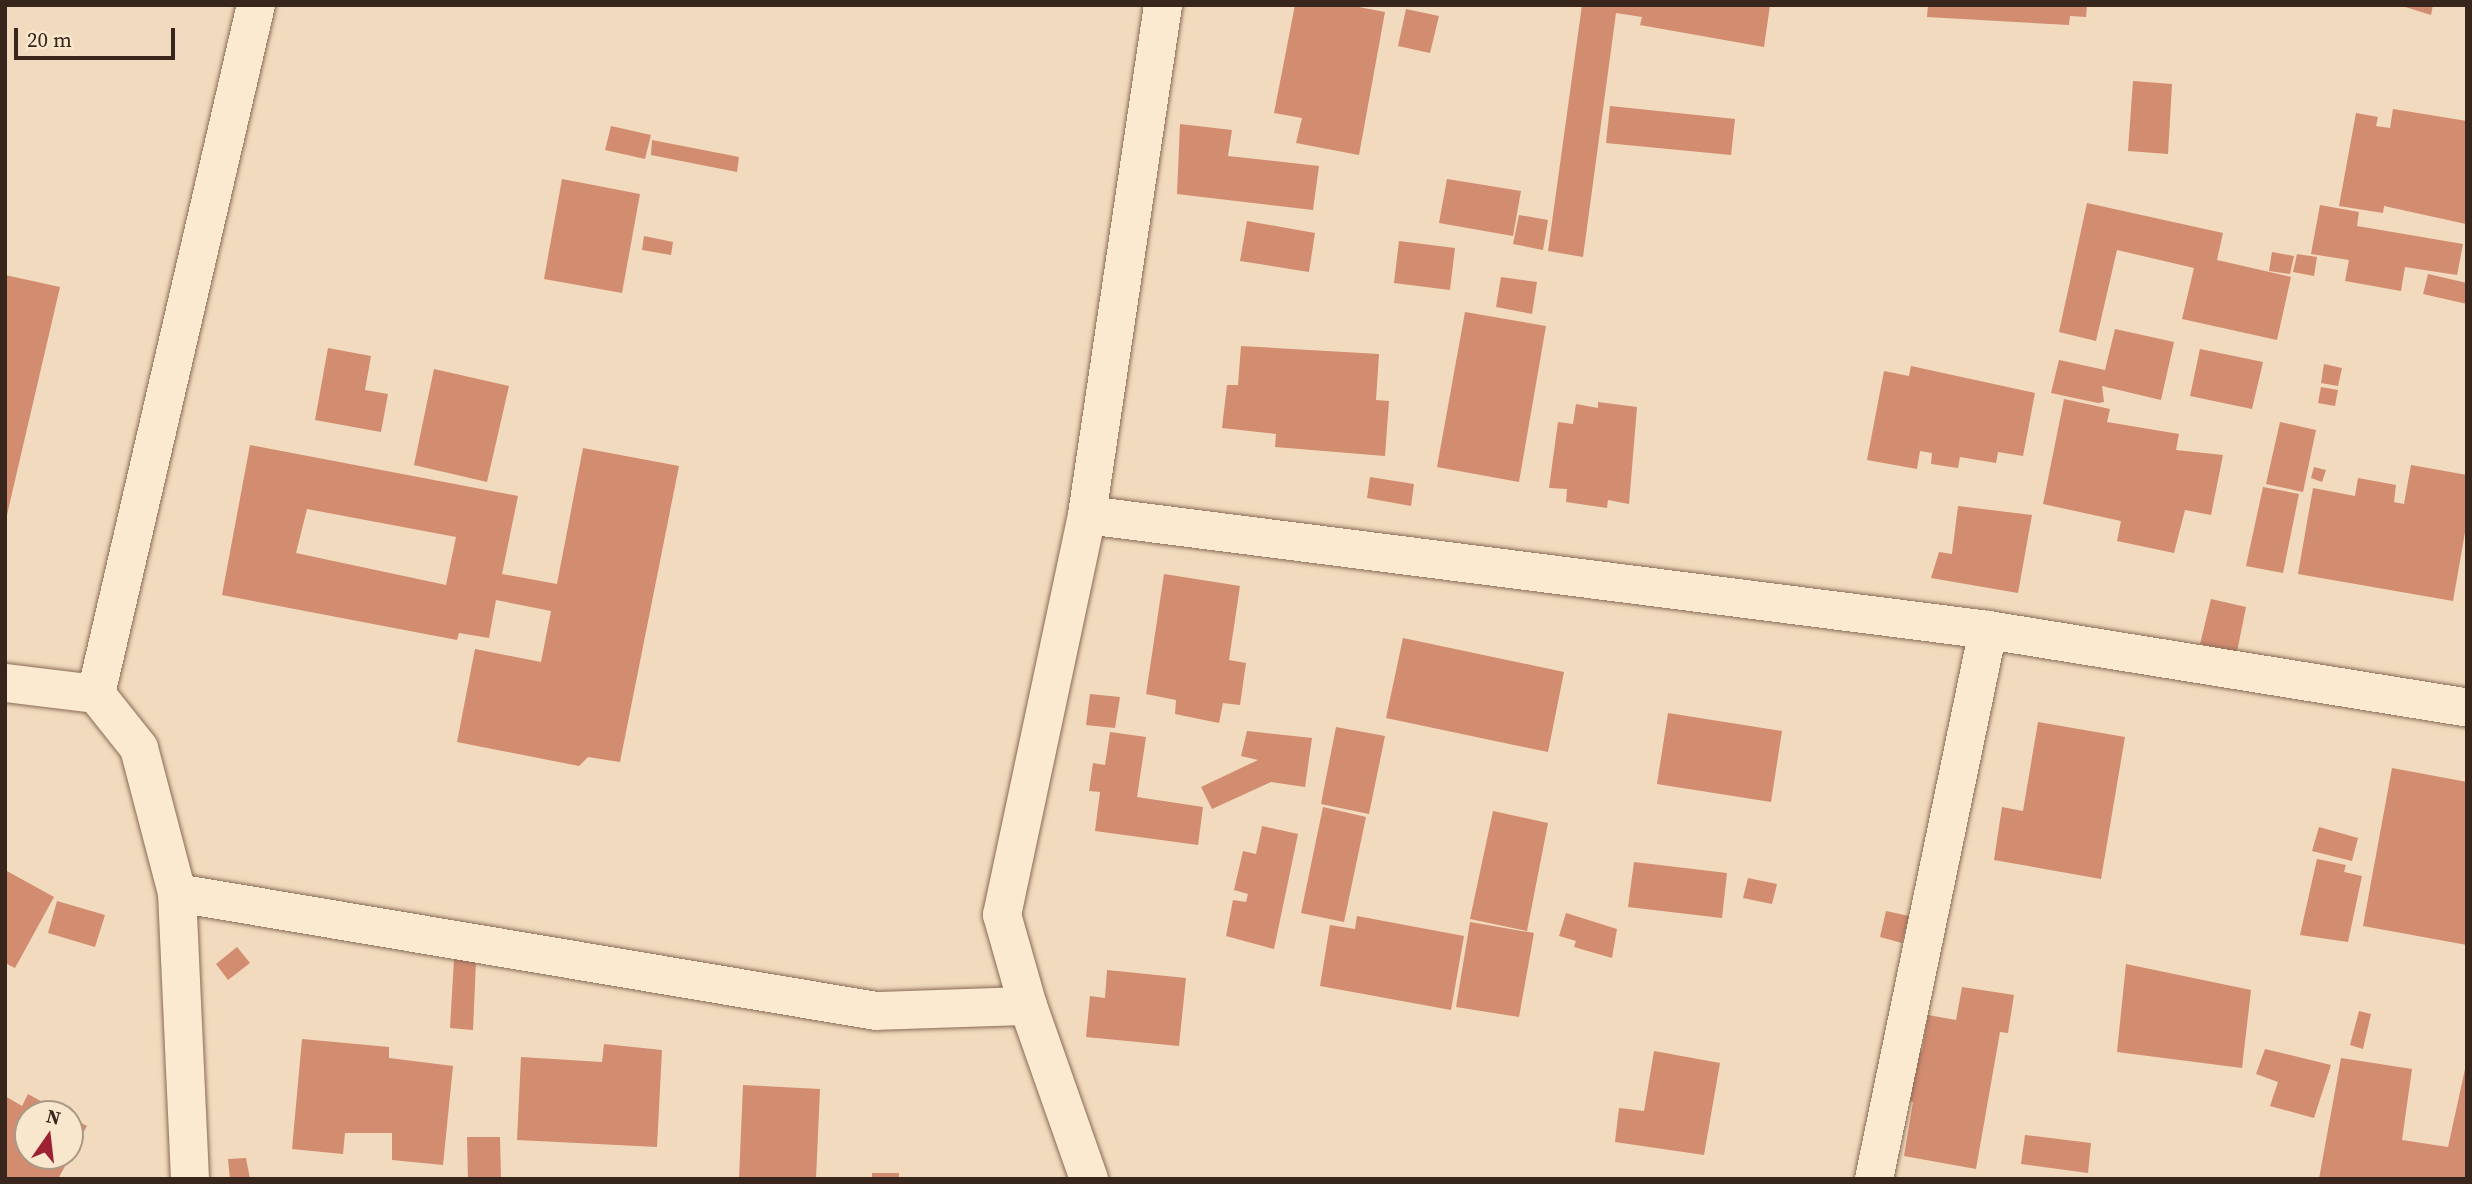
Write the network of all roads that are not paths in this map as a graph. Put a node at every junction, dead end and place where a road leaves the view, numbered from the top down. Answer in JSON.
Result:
{"nodes":[{"id":1,"x":256,"y":5,"type":"edge"},
{"id":2,"x":1163,"y":5,"type":"edge"},
{"id":3,"x":1087,"y":515,"type":"junction"},
{"id":4,"x":1988,"y":630,"type":"junction"},
{"id":5,"x":5,"y":683,"type":"edge"},
{"id":6,"x":96,"y":694,"type":"junction"},
{"id":7,"x":2467,"y":708,"type":"edge"},
{"id":8,"x":177,"y":893,"type":"junction"},
{"id":9,"x":1028,"y":1006,"type":"junction"},
{"id":10,"x":190,"y":1179,"type":"edge"},
{"id":11,"x":1089,"y":1179,"type":"edge"},
{"id":12,"x":1874,"y":1179,"type":"edge"}],
"edges":[{"from":1,"to":6,"type":"street"},
{"from":2,"to":3,"type":"street"},
{"from":3,"to":4,"type":"street"},
{"from":3,"to":9,"type":"street"},
{"from":4,"to":7,"type":"street"},
{"from":4,"to":12,"type":"street"},
{"from":5,"to":6,"type":"street"},
{"from":6,"to":8,"type":"street"},
{"from":8,"to":9,"type":"street"},
{"from":8,"to":10,"type":"street"},
{"from":9,"to":11,"type":"street"}]}
